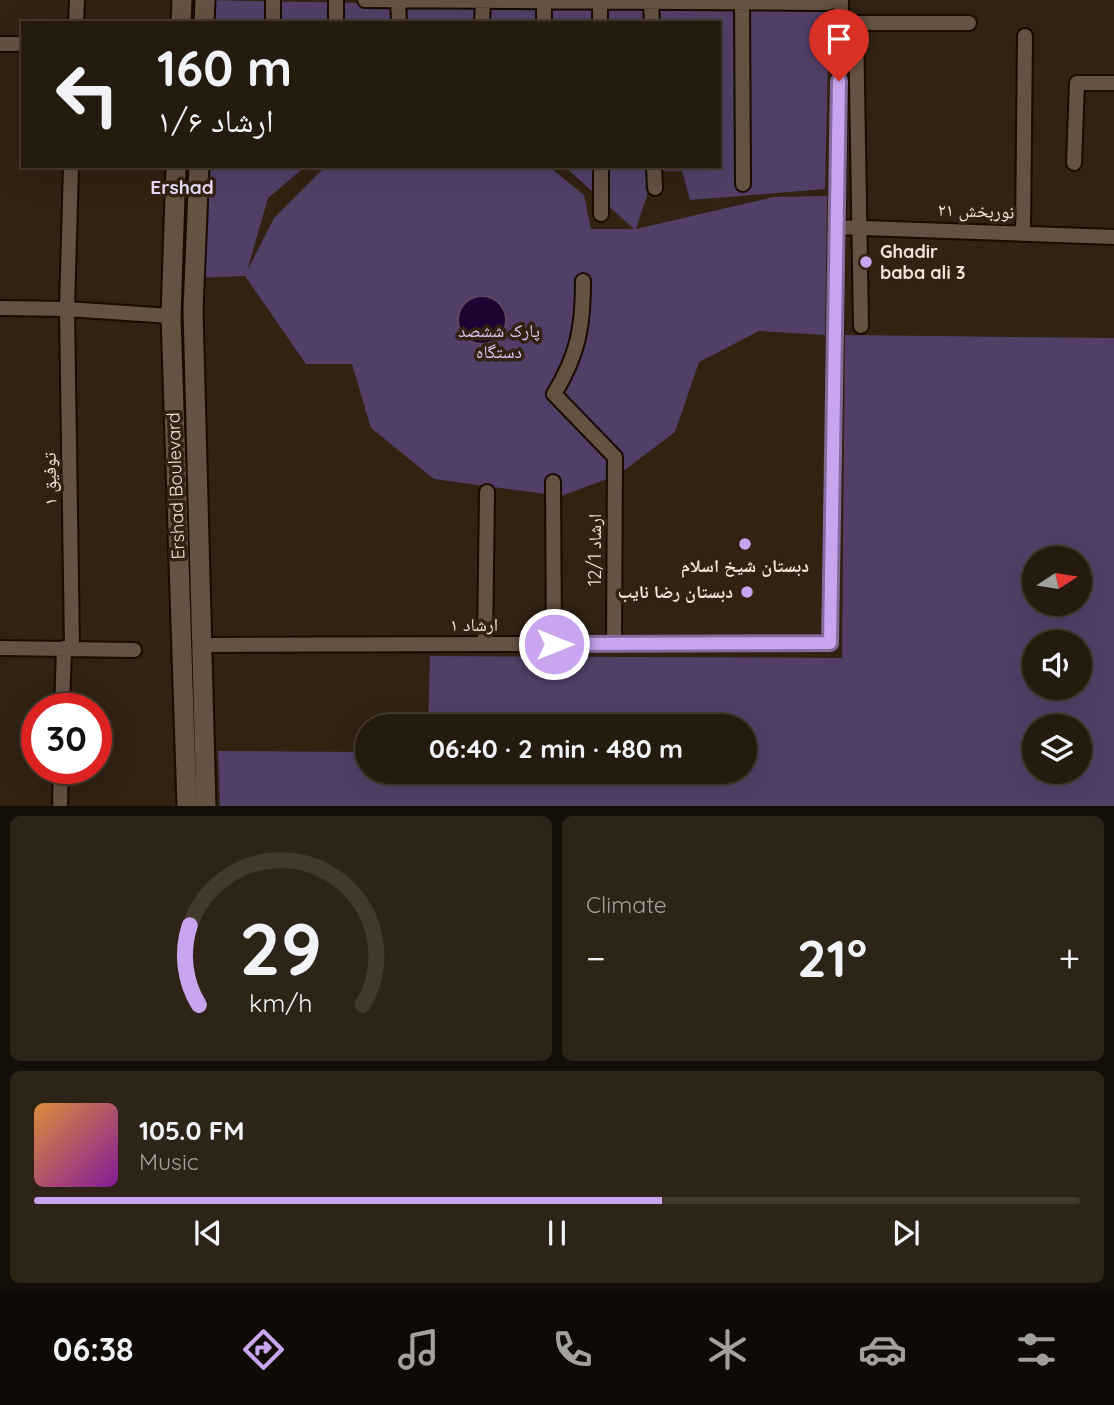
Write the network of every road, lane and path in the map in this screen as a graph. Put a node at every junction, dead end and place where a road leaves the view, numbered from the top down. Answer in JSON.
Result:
{"nodes":[{"id":1,"x":77,"y":0,"type":"edge"},
{"id":2,"x":182,"y":0,"type":"edge"},
{"id":3,"x":205,"y":0,"type":"edge"},
{"id":4,"x":273,"y":0,"type":"edge"},
{"id":5,"x":336,"y":0,"type":"edge"},
{"id":6,"x":365,"y":0,"type":"edge"},
{"id":7,"x":398,"y":0,"type":"edge"},
{"id":8,"x":836,"y":0,"type":"edge"},
{"id":9,"x":841,"y":0,"type":"edge"},
{"id":10,"x":482,"y":1,"type":"edge"},
{"id":11,"x":544,"y":2,"type":"junction"},
{"id":12,"x":600,"y":3,"type":"junction"},
{"id":13,"x":651,"y":3,"type":"junction"},
{"id":14,"x":742,"y":3,"type":"junction"},
{"id":15,"x":76,"y":21,"type":"edge"},
{"id":16,"x":181,"y":21,"type":"edge"},
{"id":17,"x":204,"y":21,"type":"edge"},
{"id":18,"x":273,"y":21,"type":"edge"},
{"id":19,"x":336,"y":21,"type":"edge"},
{"id":20,"x":399,"y":21,"type":"edge"},
{"id":21,"x":482,"y":21,"type":"edge"},
{"id":22,"x":544,"y":21,"type":"edge"},
{"id":23,"x":600,"y":21,"type":"edge"},
{"id":24,"x":652,"y":21,"type":"edge"},
{"id":25,"x":969,"y":23,"type":"dead end"},
{"id":26,"x":1025,"y":36,"type":"dead end"},
{"id":27,"x":0,"y":44,"type":"edge"},
{"id":28,"x":21,"y":44,"type":"edge"},
{"id":29,"x":1114,"y":83,"type":"edge"},
{"id":30,"x":1074,"y":163,"type":"dead end"},
{"id":31,"x":71,"y":168,"type":"edge"},
{"id":32,"x":176,"y":168,"type":"edge"},
{"id":33,"x":199,"y":168,"type":"edge"},
{"id":34,"x":601,"y":168,"type":"edge"},
{"id":35,"x":654,"y":168,"type":"edge"},
{"id":36,"x":743,"y":184,"type":"dead end"},
{"id":37,"x":655,"y":188,"type":"dead end"},
{"id":38,"x":601,"y":214,"type":"dead end"},
{"id":39,"x":836,"y":221,"type":"junction"},
{"id":40,"x":859,"y":227,"type":"junction"},
{"id":41,"x":1023,"y":232,"type":"junction"},
{"id":42,"x":1114,"y":237,"type":"edge"},
{"id":43,"x":583,"y":281,"type":"dead end"},
{"id":44,"x":0,"y":308,"type":"edge"},
{"id":45,"x":67,"y":309,"type":"junction"},
{"id":46,"x":171,"y":316,"type":"junction"},
{"id":47,"x":861,"y":326,"type":"dead end"},
{"id":48,"x":553,"y":482,"type":"dead end"},
{"id":49,"x":487,"y":492,"type":"dead end"},
{"id":50,"x":485,"y":644,"type":"junction"},
{"id":51,"x":554,"y":644,"type":"junction"},
{"id":52,"x":614,"y":644,"type":"junction"},
{"id":53,"x":204,"y":645,"type":"junction"},
{"id":54,"x":0,"y":648,"type":"edge"},
{"id":55,"x":68,"y":648,"type":"junction"},
{"id":56,"x":134,"y":650,"type":"dead end"},
{"id":57,"x":64,"y":693,"type":"edge"},
{"id":58,"x":61,"y":784,"type":"edge"},
{"id":59,"x":60,"y":806,"type":"edge"},
{"id":60,"x":187,"y":806,"type":"edge"},
{"id":61,"x":206,"y":806,"type":"edge"}],
"edges":[{"from":1,"to":15,"type":"street"},
{"from":2,"to":16,"type":"main road"},
{"from":3,"to":17,"type":"main road"},
{"from":4,"to":18,"type":"street"},
{"from":5,"to":19,"type":"street"},
{"from":6,"to":7,"type":"street"},
{"from":7,"to":10,"type":"street"},
{"from":7,"to":20,"type":"street"},
{"from":8,"to":14,"type":"street"},
{"from":9,"to":39,"type":"street"},
{"from":10,"to":11,"type":"street"},
{"from":10,"to":21,"type":"street"},
{"from":11,"to":12,"type":"street"},
{"from":11,"to":22,"type":"street"},
{"from":12,"to":13,"type":"street"},
{"from":12,"to":23,"type":"street"},
{"from":13,"to":14,"type":"street"},
{"from":13,"to":24,"type":"street"},
{"from":14,"to":36,"type":"street"},
{"from":25,"to":40,"type":"street"},
{"from":26,"to":41,"type":"street"},
{"from":27,"to":28,"type":"street"},
{"from":29,"to":30,"type":"street"},
{"from":31,"to":45,"type":"street","name":"توفیق ۱"},
{"from":32,"to":46,"type":"main road","name":"Ershad Boulevard"},
{"from":33,"to":53,"type":"main road","name":"Ershad Boulevard"},
{"from":34,"to":38,"type":"street"},
{"from":35,"to":37,"type":"street"},
{"from":39,"to":40,"type":"street","name":"نوربخش ۲۱"},
{"from":39,"to":52,"type":"street","name":"ارشاد ۱"},
{"from":40,"to":41,"type":"street","name":"نوربخش ۲۱"},
{"from":40,"to":47,"type":"street"},
{"from":41,"to":42,"type":"street","name":"نوربخش ۲۱"},
{"from":43,"to":52,"type":"street","name":"ارشاد 12/1"},
{"from":44,"to":45,"type":"street"},
{"from":45,"to":46,"type":"street"},
{"from":45,"to":55,"type":"street","name":"توفیق ۱"},
{"from":46,"to":60,"type":"main road","name":"Ershad Boulevard"},
{"from":48,"to":51,"type":"street"},
{"from":49,"to":50,"type":"street"},
{"from":50,"to":51,"type":"street","name":"ارشاد ۱"},
{"from":50,"to":53,"type":"street","name":"ارشاد ۱"},
{"from":51,"to":52,"type":"street","name":"ارشاد ۱"},
{"from":53,"to":61,"type":"main road","name":"Ershad Boulevard"},
{"from":54,"to":55,"type":"street"},
{"from":55,"to":56,"type":"street"},
{"from":55,"to":57,"type":"street","name":"توفیق ۱"},
{"from":58,"to":59,"type":"street"}]}
